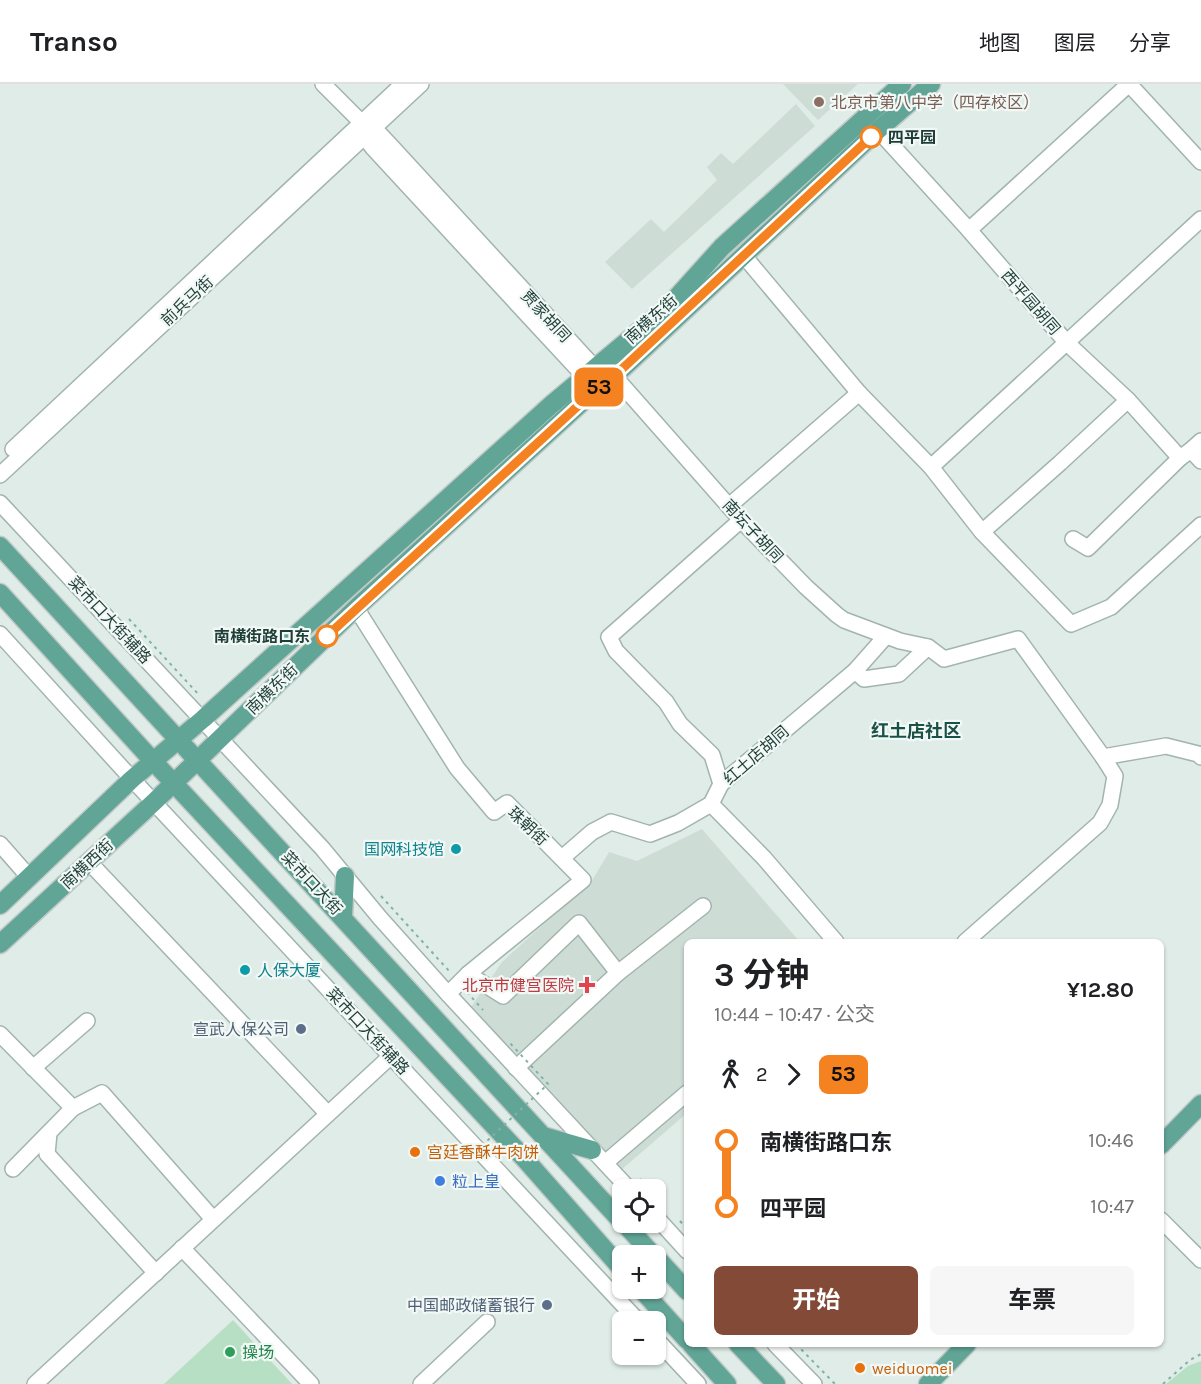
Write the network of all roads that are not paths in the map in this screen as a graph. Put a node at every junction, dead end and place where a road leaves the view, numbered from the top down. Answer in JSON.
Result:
{"nodes":[{"id":1,"x":323,"y":84,"type":"edge"},
{"id":2,"x":403,"y":84,"type":"edge"},
{"id":3,"x":421,"y":84,"type":"edge"},
{"id":4,"x":902,"y":84,"type":"edge"},
{"id":5,"x":931,"y":84,"type":"edge"},
{"id":6,"x":1129,"y":84,"type":"edge"},
{"id":7,"x":366,"y":129,"type":"junction"},
{"id":8,"x":878,"y":130,"type":"junction"},
{"id":9,"x":1201,"y":162,"type":"edge"},
{"id":10,"x":1201,"y":219,"type":"edge"},
{"id":11,"x":969,"y":230,"type":"junction"},
{"id":12,"x":744,"y":256,"type":"junction"},
{"id":13,"x":1067,"y":343,"type":"junction"},
{"id":14,"x":594,"y":376,"type":"junction"},
{"id":15,"x":859,"y":393,"type":"junction"},
{"id":16,"x":1128,"y":400,"type":"junction"},
{"id":17,"x":1193,"y":453,"type":"edge"},
{"id":18,"x":0,"y":461,"type":"edge"},
{"id":19,"x":931,"y":467,"type":"junction"},
{"id":20,"x":0,"y":475,"type":"edge"},
{"id":21,"x":0,"y":503,"type":"edge"},
{"id":22,"x":729,"y":506,"type":"junction"},
{"id":23,"x":741,"y":520,"type":"junction"},
{"id":24,"x":1201,"y":525,"type":"edge"},
{"id":25,"x":982,"y":532,"type":"junction"},
{"id":26,"x":1073,"y":539,"type":"dead end"},
{"id":27,"x":0,"y":546,"type":"edge"},
{"id":28,"x":0,"y":593,"type":"edge"},
{"id":29,"x":356,"y":608,"type":"junction"},
{"id":30,"x":0,"y":634,"type":"edge"},
{"id":31,"x":886,"y":636,"type":"junction"},
{"id":32,"x":928,"y":647,"type":"junction"},
{"id":33,"x":855,"y":671,"type":"junction"},
{"id":34,"x":203,"y":719,"type":"junction"},
{"id":35,"x":221,"y":738,"type":"junction"},
{"id":36,"x":180,"y":739,"type":"junction"},
{"id":37,"x":1103,"y":757,"type":"junction"},
{"id":38,"x":1201,"y":758,"type":"edge"},
{"id":39,"x":198,"y":759,"type":"junction"},
{"id":40,"x":153,"y":760,"type":"junction"},
{"id":41,"x":132,"y":779,"type":"junction"},
{"id":42,"x":173,"y":782,"type":"junction"},
{"id":43,"x":721,"y":784,"type":"junction"},
{"id":44,"x":154,"y":802,"type":"junction"},
{"id":45,"x":711,"y":804,"type":"junction"},
{"id":46,"x":0,"y":844,"type":"edge"},
{"id":47,"x":562,"y":858,"type":"junction"},
{"id":48,"x":89,"y":862,"type":"junction"},
{"id":49,"x":345,"y":876,"type":"junction"},
{"id":50,"x":29,"y":877,"type":"junction"},
{"id":51,"x":0,"y":905,"type":"edge"},
{"id":52,"x":703,"y":906,"type":"dead end"},
{"id":53,"x":343,"y":917,"type":"junction"},
{"id":54,"x":833,"y":939,"type":"edge"},
{"id":55,"x":968,"y":939,"type":"edge"},
{"id":56,"x":0,"y":944,"type":"edge"},
{"id":57,"x":618,"y":973,"type":"junction"},
{"id":58,"x":468,"y":974,"type":"junction"},
{"id":59,"x":448,"y":994,"type":"junction"},
{"id":60,"x":87,"y":1021,"type":"dead end"},
{"id":61,"x":0,"y":1034,"type":"edge"},
{"id":62,"x":391,"y":1056,"type":"junction"},
{"id":63,"x":33,"y":1068,"type":"junction"},
{"id":64,"x":516,"y":1068,"type":"junction"},
{"id":65,"x":684,"y":1095,"type":"edge"},
{"id":66,"x":1201,"y":1104,"type":"edge"},
{"id":67,"x":73,"y":1108,"type":"junction"},
{"id":68,"x":327,"y":1113,"type":"junction"},
{"id":69,"x":49,"y":1133,"type":"junction"},
{"id":70,"x":543,"y":1136,"type":"junction"},
{"id":71,"x":1164,"y":1142,"type":"edge"},
{"id":72,"x":598,"y":1156,"type":"junction"},
{"id":73,"x":13,"y":1169,"type":"dead end"},
{"id":74,"x":620,"y":1179,"type":"edge"},
{"id":75,"x":612,"y":1210,"type":"edge"},
{"id":76,"x":213,"y":1219,"type":"junction"},
{"id":77,"x":1164,"y":1223,"type":"edge"},
{"id":78,"x":666,"y":1228,"type":"edge"},
{"id":79,"x":633,"y":1233,"type":"edge"},
{"id":80,"x":645,"y":1245,"type":"edge"},
{"id":81,"x":182,"y":1248,"type":"junction"},
{"id":82,"x":684,"y":1248,"type":"edge"},
{"id":83,"x":612,"y":1258,"type":"edge"},
{"id":84,"x":1201,"y":1260,"type":"edge"},
{"id":85,"x":666,"y":1268,"type":"edge"},
{"id":86,"x":156,"y":1273,"type":"junction"},
{"id":87,"x":684,"y":1288,"type":"edge"},
{"id":88,"x":650,"y":1299,"type":"edge"},
{"id":89,"x":629,"y":1311,"type":"edge"},
{"id":90,"x":487,"y":1322,"type":"dead end"},
{"id":91,"x":684,"y":1337,"type":"edge"},
{"id":92,"x":694,"y":1347,"type":"edge"},
{"id":93,"x":741,"y":1347,"type":"edge"},
{"id":94,"x":779,"y":1347,"type":"edge"},
{"id":95,"x":964,"y":1347,"type":"edge"},
{"id":96,"x":666,"y":1350,"type":"edge"},
{"id":97,"x":35,"y":1384,"type":"edge"},
{"id":98,"x":311,"y":1384,"type":"edge"},
{"id":99,"x":421,"y":1384,"type":"edge"},
{"id":100,"x":698,"y":1384,"type":"edge"},
{"id":101,"x":727,"y":1384,"type":"edge"},
{"id":102,"x":777,"y":1384,"type":"edge"},
{"id":103,"x":814,"y":1384,"type":"edge"},
{"id":104,"x":928,"y":1384,"type":"edge"}],
"edges":[{"from":1,"to":7,"type":"street","name":"贾家胡同"},
{"from":2,"to":7,"type":"street"},
{"from":3,"to":7,"type":"street"},
{"from":4,"to":14,"type":"main road","name":"南横东街"},
{"from":5,"to":8,"type":"main road","name":"南横东街"},
{"from":6,"to":9,"type":"street"},
{"from":6,"to":11,"type":"street"},
{"from":7,"to":14,"type":"street","name":"贾家胡同"},
{"from":7,"to":18,"type":"street","name":"前兵马街"},
{"from":7,"to":20,"type":"street","name":"前兵马街"},
{"from":8,"to":11,"type":"street","name":"西平园胡同"},
{"from":8,"to":12,"type":"main road","name":"南横东街"},
{"from":10,"to":13,"type":"street"},
{"from":11,"to":13,"type":"street","name":"西平园胡同"},
{"from":12,"to":14,"type":"main road","name":"南横东街"},
{"from":12,"to":15,"type":"street"},
{"from":13,"to":16,"type":"street","name":"西平园胡同"},
{"from":13,"to":19,"type":"street"},
{"from":14,"to":22,"type":"street","name":"南坛子胡同"},
{"from":14,"to":29,"type":"main road","name":"南横东街"},
{"from":14,"to":34,"type":"main road","name":"南横东街"},
{"from":15,"to":19,"type":"street"},
{"from":15,"to":22,"type":"street"},
{"from":16,"to":17,"type":"street","name":"西平园胡同"},
{"from":16,"to":25,"type":"street"},
{"from":17,"to":26,"type":"street"},
{"from":19,"to":25,"type":"street"},
{"from":21,"to":34,"type":"street","name":"菜市口大街辅路"},
{"from":22,"to":23,"type":"street","name":"南坛子胡同"},
{"from":23,"to":31,"type":"street","name":"南坛子胡同"},
{"from":23,"to":43,"type":"street"},
{"from":24,"to":25,"type":"street"},
{"from":27,"to":36,"type":"main road","name":"菜市口大街"},
{"from":28,"to":40,"type":"main road","name":"菜市口大街"},
{"from":29,"to":35,"type":"main road","name":"南横东街"},
{"from":29,"to":47,"type":"street","name":"珠朝街"},
{"from":30,"to":41,"type":"street","name":"菜市口大街辅路"},
{"from":31,"to":32,"type":"street","name":"南坛子胡同"},
{"from":31,"to":33,"type":"street","name":"红土店胡同"},
{"from":32,"to":33,"type":"street"},
{"from":32,"to":37,"type":"street"},
{"from":33,"to":43,"type":"street","name":"红土店胡同"},
{"from":34,"to":35,"type":"street","name":"菜市口大街辅路"},
{"from":34,"to":36,"type":"main road","name":"南横东街"},
{"from":35,"to":39,"type":"main road","name":"南横东街"},
{"from":35,"to":49,"type":"street","name":"菜市口大街辅路"},
{"from":36,"to":39,"type":"main road","name":"菜市口大街"},
{"from":36,"to":40,"type":"main road","name":"南横东街"},
{"from":37,"to":38,"type":"street"},
{"from":37,"to":55,"type":"street"},
{"from":39,"to":42,"type":"main road","name":"南横东街"},
{"from":39,"to":53,"type":"main road","name":"菜市口大街"},
{"from":40,"to":41,"type":"main road","name":"南横西街"},
{"from":40,"to":42,"type":"main road","name":"菜市口大街"},
{"from":41,"to":44,"type":"street","name":"菜市口大街辅路"},
{"from":41,"to":50,"type":"main road","name":"南横西街"},
{"from":42,"to":44,"type":"main road","name":"南横西街"},
{"from":42,"to":83,"type":"main road","name":"菜市口大街"},
{"from":43,"to":45,"type":"street","name":"红土店胡同"},
{"from":44,"to":48,"type":"main road","name":"南横西街"},
{"from":44,"to":62,"type":"street","name":"菜市口大街辅路"},
{"from":45,"to":47,"type":"street"},
{"from":45,"to":54,"type":"street"},
{"from":46,"to":50,"type":"street"},
{"from":47,"to":58,"type":"street","name":"珠朝街"},
{"from":48,"to":56,"type":"main road","name":"南横西街"},
{"from":48,"to":68,"type":"street"},
{"from":49,"to":53,"type":"main road"},
{"from":49,"to":59,"type":"street","name":"菜市口大街辅路"},
{"from":50,"to":51,"type":"main road","name":"南横西街"},
{"from":52,"to":57,"type":"street"},
{"from":53,"to":70,"type":"main road","name":"菜市口大街"},
{"from":57,"to":58,"type":"street"},
{"from":57,"to":64,"type":"street"},
{"from":58,"to":59,"type":"street","name":"珠朝街"},
{"from":59,"to":64,"type":"street","name":"菜市口大街辅路"},
{"from":60,"to":63,"type":"street"},
{"from":61,"to":63,"type":"street"},
{"from":62,"to":68,"type":"street"},
{"from":62,"to":89,"type":"street","name":"菜市口大街辅路"},
{"from":63,"to":67,"type":"street"},
{"from":64,"to":72,"type":"street","name":"菜市口大街辅路"},
{"from":65,"to":72,"type":"street"},
{"from":66,"to":71,"type":"main road"},
{"from":67,"to":69,"type":"street"},
{"from":67,"to":76,"type":"street"},
{"from":68,"to":76,"type":"street"},
{"from":69,"to":73,"type":"street"},
{"from":69,"to":86,"type":"street"},
{"from":70,"to":72,"type":"main road"},
{"from":70,"to":75,"type":"main road","name":"菜市口大街"},
{"from":72,"to":74,"type":"street","name":"菜市口大街辅路"},
{"from":76,"to":81,"type":"street"},
{"from":77,"to":84,"type":"street"},
{"from":78,"to":82,"type":"street"},
{"from":79,"to":80,"type":"main road","name":"菜市口大街"},
{"from":81,"to":86,"type":"street"},
{"from":81,"to":98,"type":"street"},
{"from":85,"to":87,"type":"main road","name":"菜市口大街"},
{"from":86,"to":97,"type":"street"},
{"from":88,"to":91,"type":"main road"},
{"from":90,"to":99,"type":"street"},
{"from":92,"to":101,"type":"main road"},
{"from":93,"to":102,"type":"main road"},
{"from":94,"to":103,"type":"street"},
{"from":95,"to":104,"type":"main road"},
{"from":96,"to":100,"type":"street"}]}
